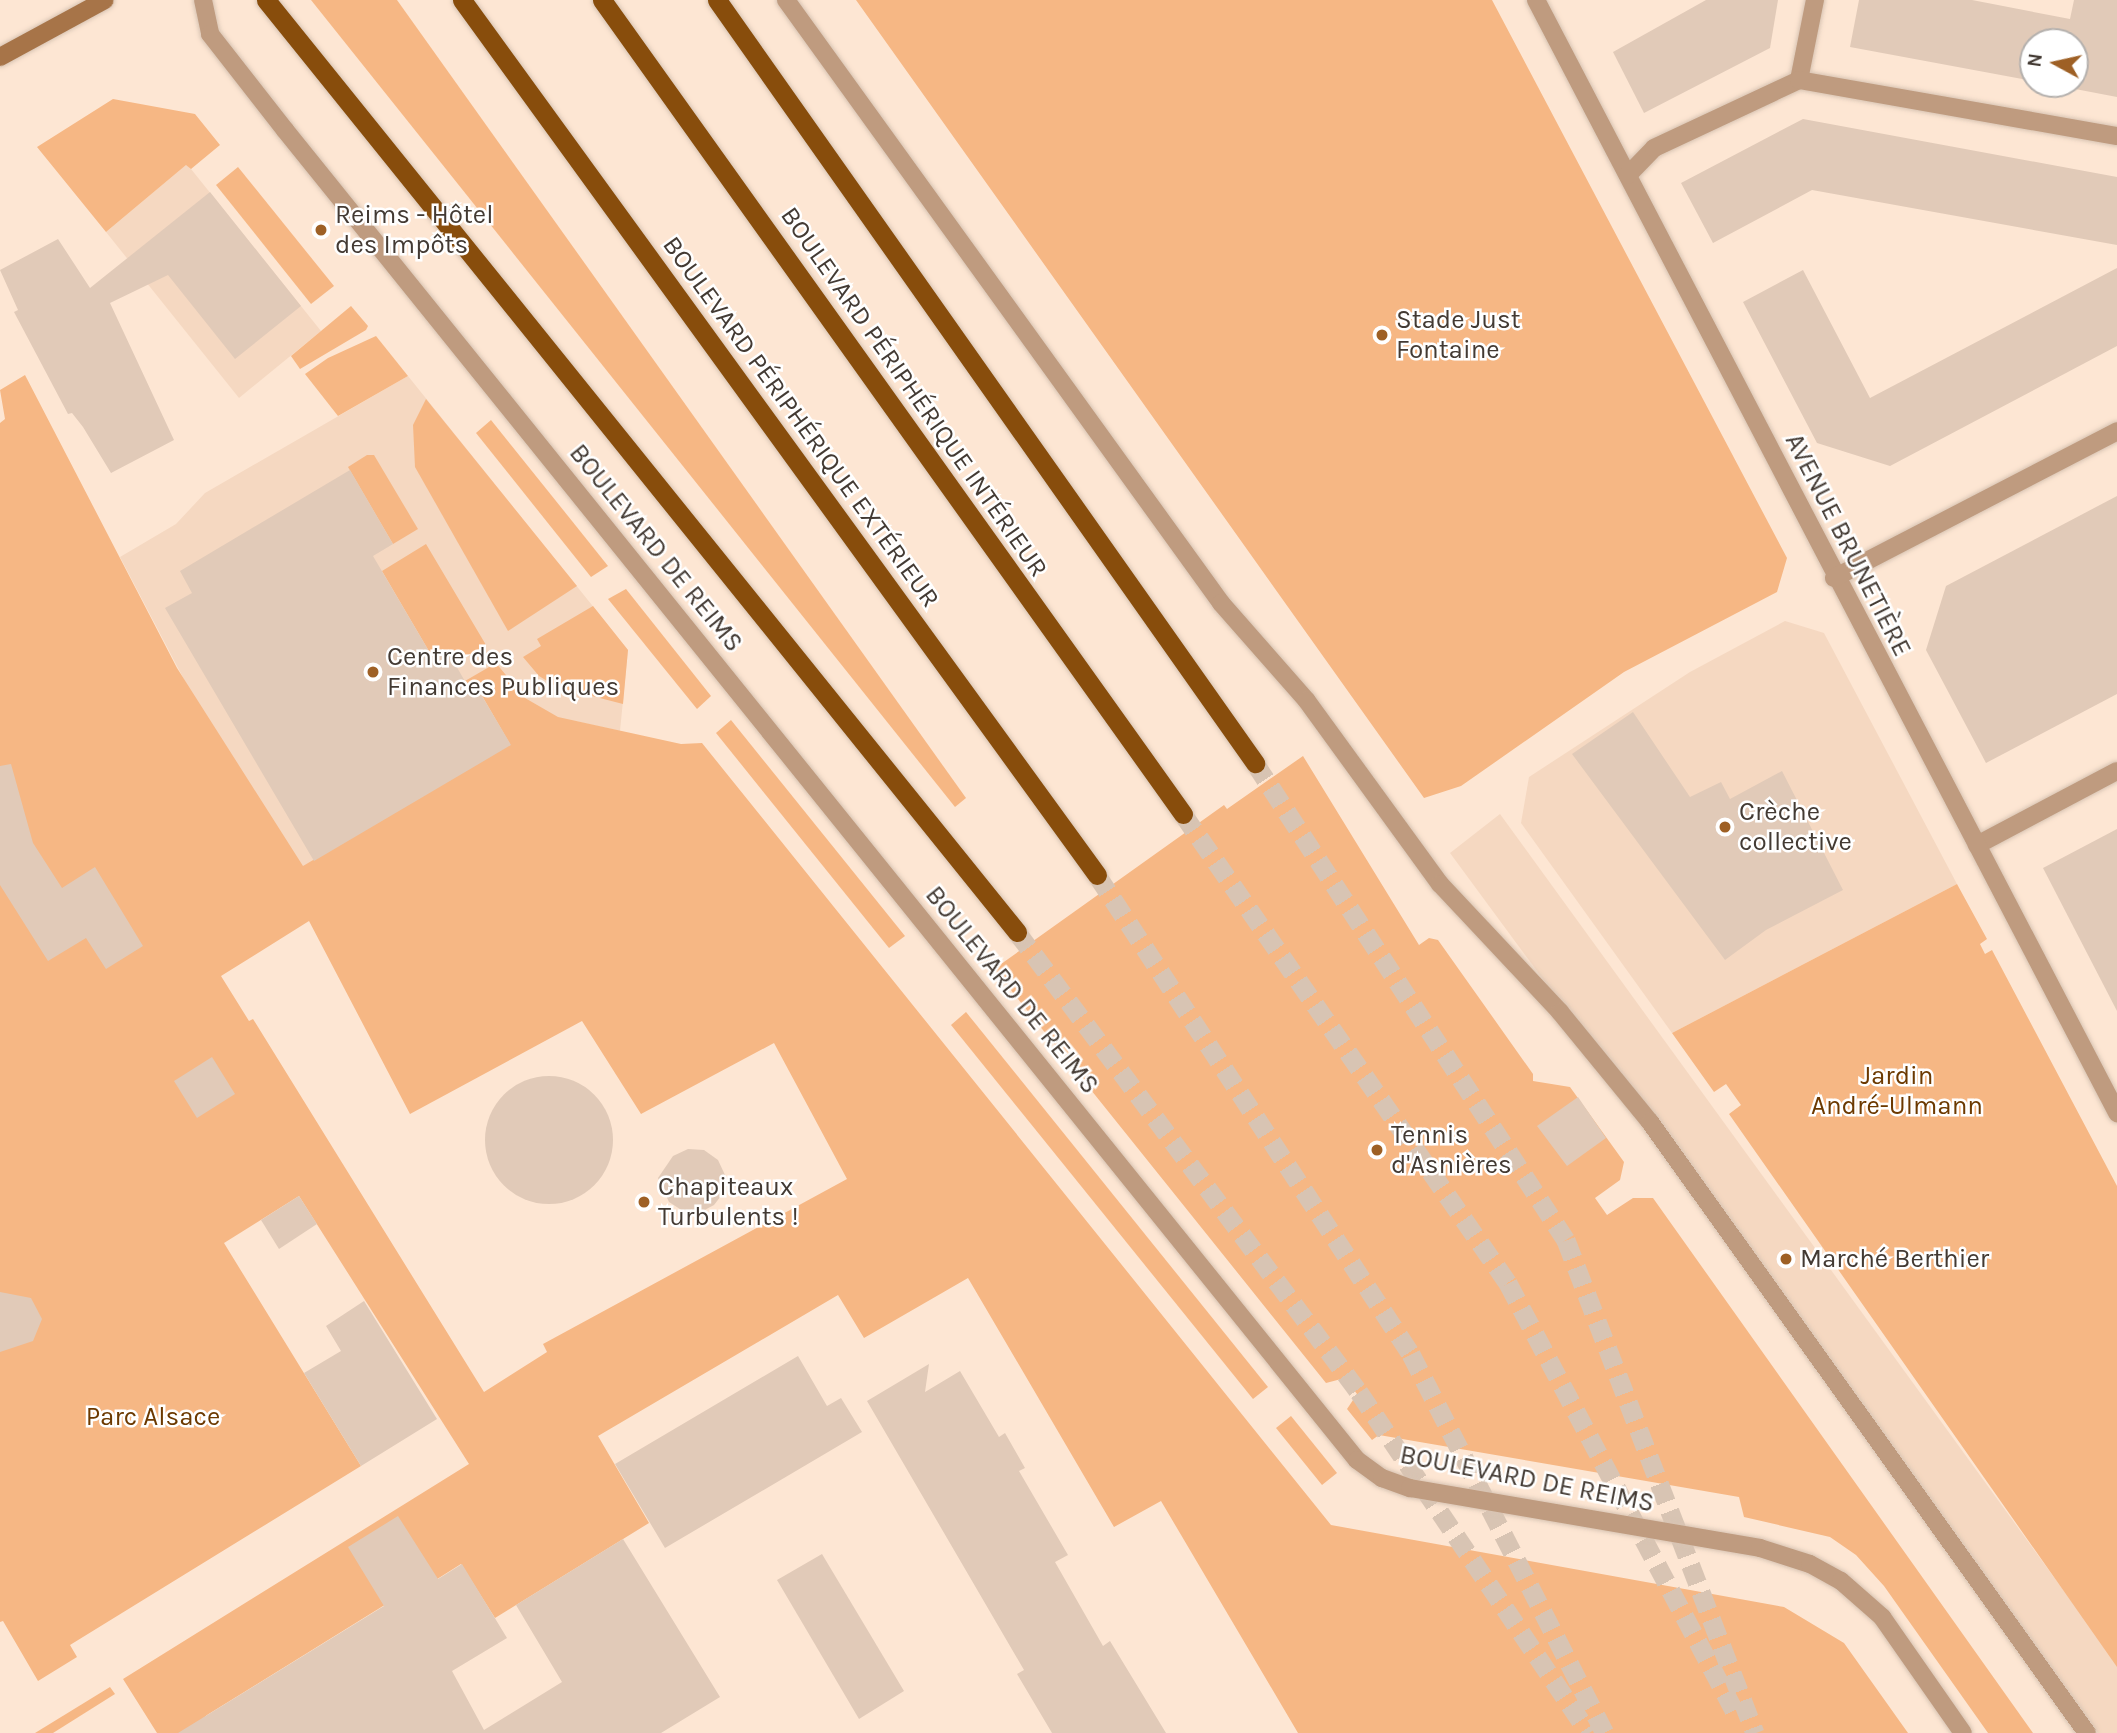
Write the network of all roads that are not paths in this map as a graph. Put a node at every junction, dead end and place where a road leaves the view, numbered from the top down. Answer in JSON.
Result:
{"nodes":[{"id":1,"x":105,"y":0,"type":"edge"},
{"id":2,"x":203,"y":0,"type":"edge"},
{"id":3,"x":266,"y":0,"type":"edge"},
{"id":4,"x":462,"y":0,"type":"edge"},
{"id":5,"x":602,"y":0,"type":"edge"},
{"id":6,"x":718,"y":0,"type":"edge"},
{"id":7,"x":786,"y":0,"type":"edge"},
{"id":8,"x":1536,"y":0,"type":"edge"},
{"id":9,"x":1815,"y":0,"type":"edge"},
{"id":10,"x":0,"y":57,"type":"edge"},
{"id":11,"x":1799,"y":80,"type":"junction"},
{"id":12,"x":2117,"y":136,"type":"edge"},
{"id":13,"x":1628,"y":175,"type":"junction"},
{"id":14,"x":2117,"y":430,"type":"edge"},
{"id":15,"x":1835,"y":578,"type":"junction"},
{"id":16,"x":1255,"y":762,"type":"tunnel mouth"},
{"id":17,"x":2117,"y":771,"type":"edge"},
{"id":18,"x":1183,"y":814,"type":"tunnel mouth"},
{"id":19,"x":1977,"y":845,"type":"junction"},
{"id":20,"x":1097,"y":875,"type":"tunnel mouth"},
{"id":21,"x":1017,"y":932,"type":"tunnel mouth"},
{"id":22,"x":2116,"y":1109,"type":"edge"},
{"id":23,"x":1963,"y":1733,"type":"edge"},
{"id":24,"x":2087,"y":1733,"type":"edge"}],
"edges":[{"from":1,"to":10,"type":"main road"},
{"from":2,"to":23,"type":"street","name":"BOULEVARD DE REIMS"},
{"from":3,"to":21,"type":"highway"},
{"from":4,"to":20,"type":"highway","name":"BOULEVARD PÉRIPHÉRIQUE EXTÉRIEUR"},
{"from":5,"to":18,"type":"highway","name":"BOULEVARD PÉRIPHÉRIQUE INTÉRIEUR"},
{"from":6,"to":16,"type":"highway"},
{"from":7,"to":24,"type":"street"},
{"from":8,"to":13,"type":"street","name":"AVENUE BRUNETIÈRE"},
{"from":9,"to":11,"type":"street"},
{"from":11,"to":12,"type":"street"},
{"from":11,"to":13,"type":"street"},
{"from":13,"to":15,"type":"street","name":"AVENUE BRUNETIÈRE"},
{"from":14,"to":15,"type":"street"},
{"from":15,"to":19,"type":"street","name":"AVENUE BRUNETIÈRE"},
{"from":17,"to":19,"type":"street"},
{"from":19,"to":22,"type":"street","name":"AVENUE BRUNETIÈRE"}]}
